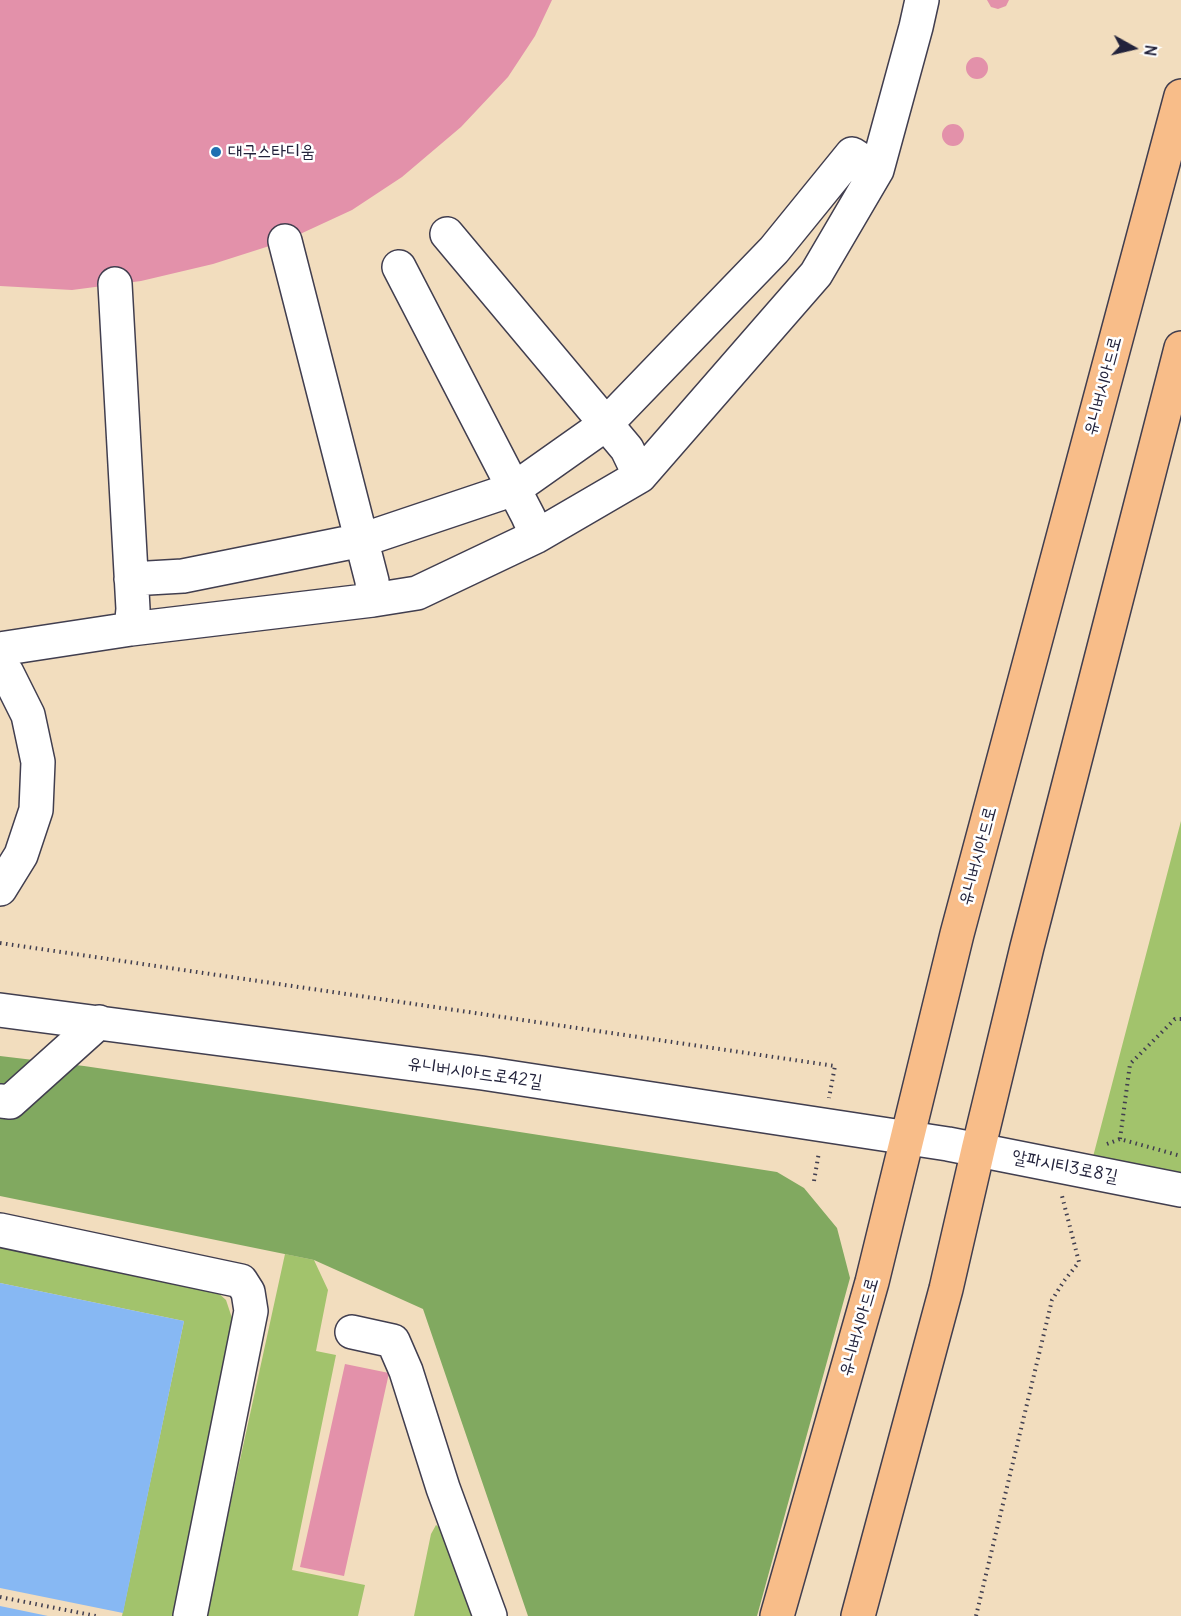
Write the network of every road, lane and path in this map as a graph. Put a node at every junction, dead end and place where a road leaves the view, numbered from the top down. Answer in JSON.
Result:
{"nodes":[{"id":1,"x":922,"y":0,"type":"edge"},
{"id":2,"x":1181,"y":96,"type":"edge"},
{"id":3,"x":877,"y":170,"type":"junction"},
{"id":4,"x":447,"y":234,"type":"dead end"},
{"id":5,"x":285,"y":241,"type":"dead end"},
{"id":6,"x":399,"y":267,"type":"dead end"},
{"id":7,"x":115,"y":284,"type":"dead end"},
{"id":8,"x":1181,"y":348,"type":"edge"},
{"id":9,"x":606,"y":424,"type":"junction"},
{"id":10,"x":640,"y":476,"type":"junction"},
{"id":11,"x":514,"y":489,"type":"junction"},
{"id":12,"x":537,"y":537,"type":"junction"},
{"id":13,"x":362,"y":540,"type":"junction"},
{"id":14,"x":131,"y":579,"type":"junction"},
{"id":15,"x":373,"y":600,"type":"junction"},
{"id":16,"x":131,"y":628,"type":"junction"},
{"id":17,"x":0,"y":649,"type":"edge"},
{"id":18,"x":0,"y":663,"type":"edge"},
{"id":19,"x":0,"y":889,"type":"edge"},
{"id":20,"x":0,"y":943,"type":"edge"},
{"id":21,"x":0,"y":1010,"type":"edge"},
{"id":22,"x":1181,"y":1013,"type":"edge"},
{"id":23,"x":1175,"y":1019,"type":"junction"},
{"id":24,"x":1181,"y":1019,"type":"edge"},
{"id":25,"x":99,"y":1023,"type":"junction"},
{"id":26,"x":0,"y":1101,"type":"edge"},
{"id":27,"x":824,"y":1125,"type":"junction"},
{"id":28,"x":906,"y":1137,"type":"junction"},
{"id":29,"x":1120,"y":1140,"type":"dead end"},
{"id":30,"x":963,"y":1147,"type":"junction"},
{"id":31,"x":1054,"y":1165,"type":"junction"},
{"id":32,"x":814,"y":1181,"type":"dead end"},
{"id":33,"x":1181,"y":1190,"type":"edge"},
{"id":34,"x":0,"y":1230,"type":"edge"},
{"id":35,"x":352,"y":1332,"type":"dead end"},
{"id":36,"x":0,"y":1597,"type":"edge"},
{"id":37,"x":96,"y":1616,"type":"edge"},
{"id":38,"x":190,"y":1616,"type":"edge"},
{"id":39,"x":490,"y":1616,"type":"edge"},
{"id":40,"x":777,"y":1616,"type":"edge"},
{"id":41,"x":858,"y":1616,"type":"edge"},
{"id":42,"x":976,"y":1616,"type":"edge"}],
"edges":[{"from":1,"to":3,"type":"street"},
{"from":2,"to":28,"type":"main road","name":"유니버시아드로"},
{"from":3,"to":9,"type":"street"},
{"from":3,"to":10,"type":"street"},
{"from":4,"to":9,"type":"street"},
{"from":5,"to":13,"type":"street"},
{"from":6,"to":11,"type":"street"},
{"from":7,"to":14,"type":"street"},
{"from":8,"to":30,"type":"main road"},
{"from":9,"to":10,"type":"street"},
{"from":9,"to":11,"type":"street"},
{"from":10,"to":12,"type":"street"},
{"from":11,"to":12,"type":"street"},
{"from":11,"to":13,"type":"street"},
{"from":12,"to":15,"type":"street"},
{"from":13,"to":14,"type":"street"},
{"from":13,"to":15,"type":"street"},
{"from":14,"to":16,"type":"street"},
{"from":15,"to":16,"type":"street"},
{"from":16,"to":17,"type":"street"},
{"from":18,"to":19,"type":"street"},
{"from":20,"to":27,"type":"path"},
{"from":21,"to":25,"type":"street","name":"유니버시아드로42길"},
{"from":22,"to":23,"type":"path"},
{"from":23,"to":24,"type":"path"},
{"from":23,"to":29,"type":"path"},
{"from":25,"to":26,"type":"street"},
{"from":25,"to":27,"type":"street","name":"유니버시아드로42길"},
{"from":27,"to":28,"type":"street","name":"유니버시아드로42길"},
{"from":27,"to":32,"type":"path"},
{"from":28,"to":30,"type":"street","name":"유니버시아드로42길"},
{"from":28,"to":40,"type":"main road","name":"유니버시아드로"},
{"from":30,"to":31,"type":"street","name":"알파시티3로8길"},
{"from":30,"to":41,"type":"main road"},
{"from":31,"to":33,"type":"street","name":"알파시티3로8길"},
{"from":31,"to":42,"type":"path"},
{"from":34,"to":38,"type":"street"},
{"from":35,"to":39,"type":"street"},
{"from":36,"to":37,"type":"path"}]}
